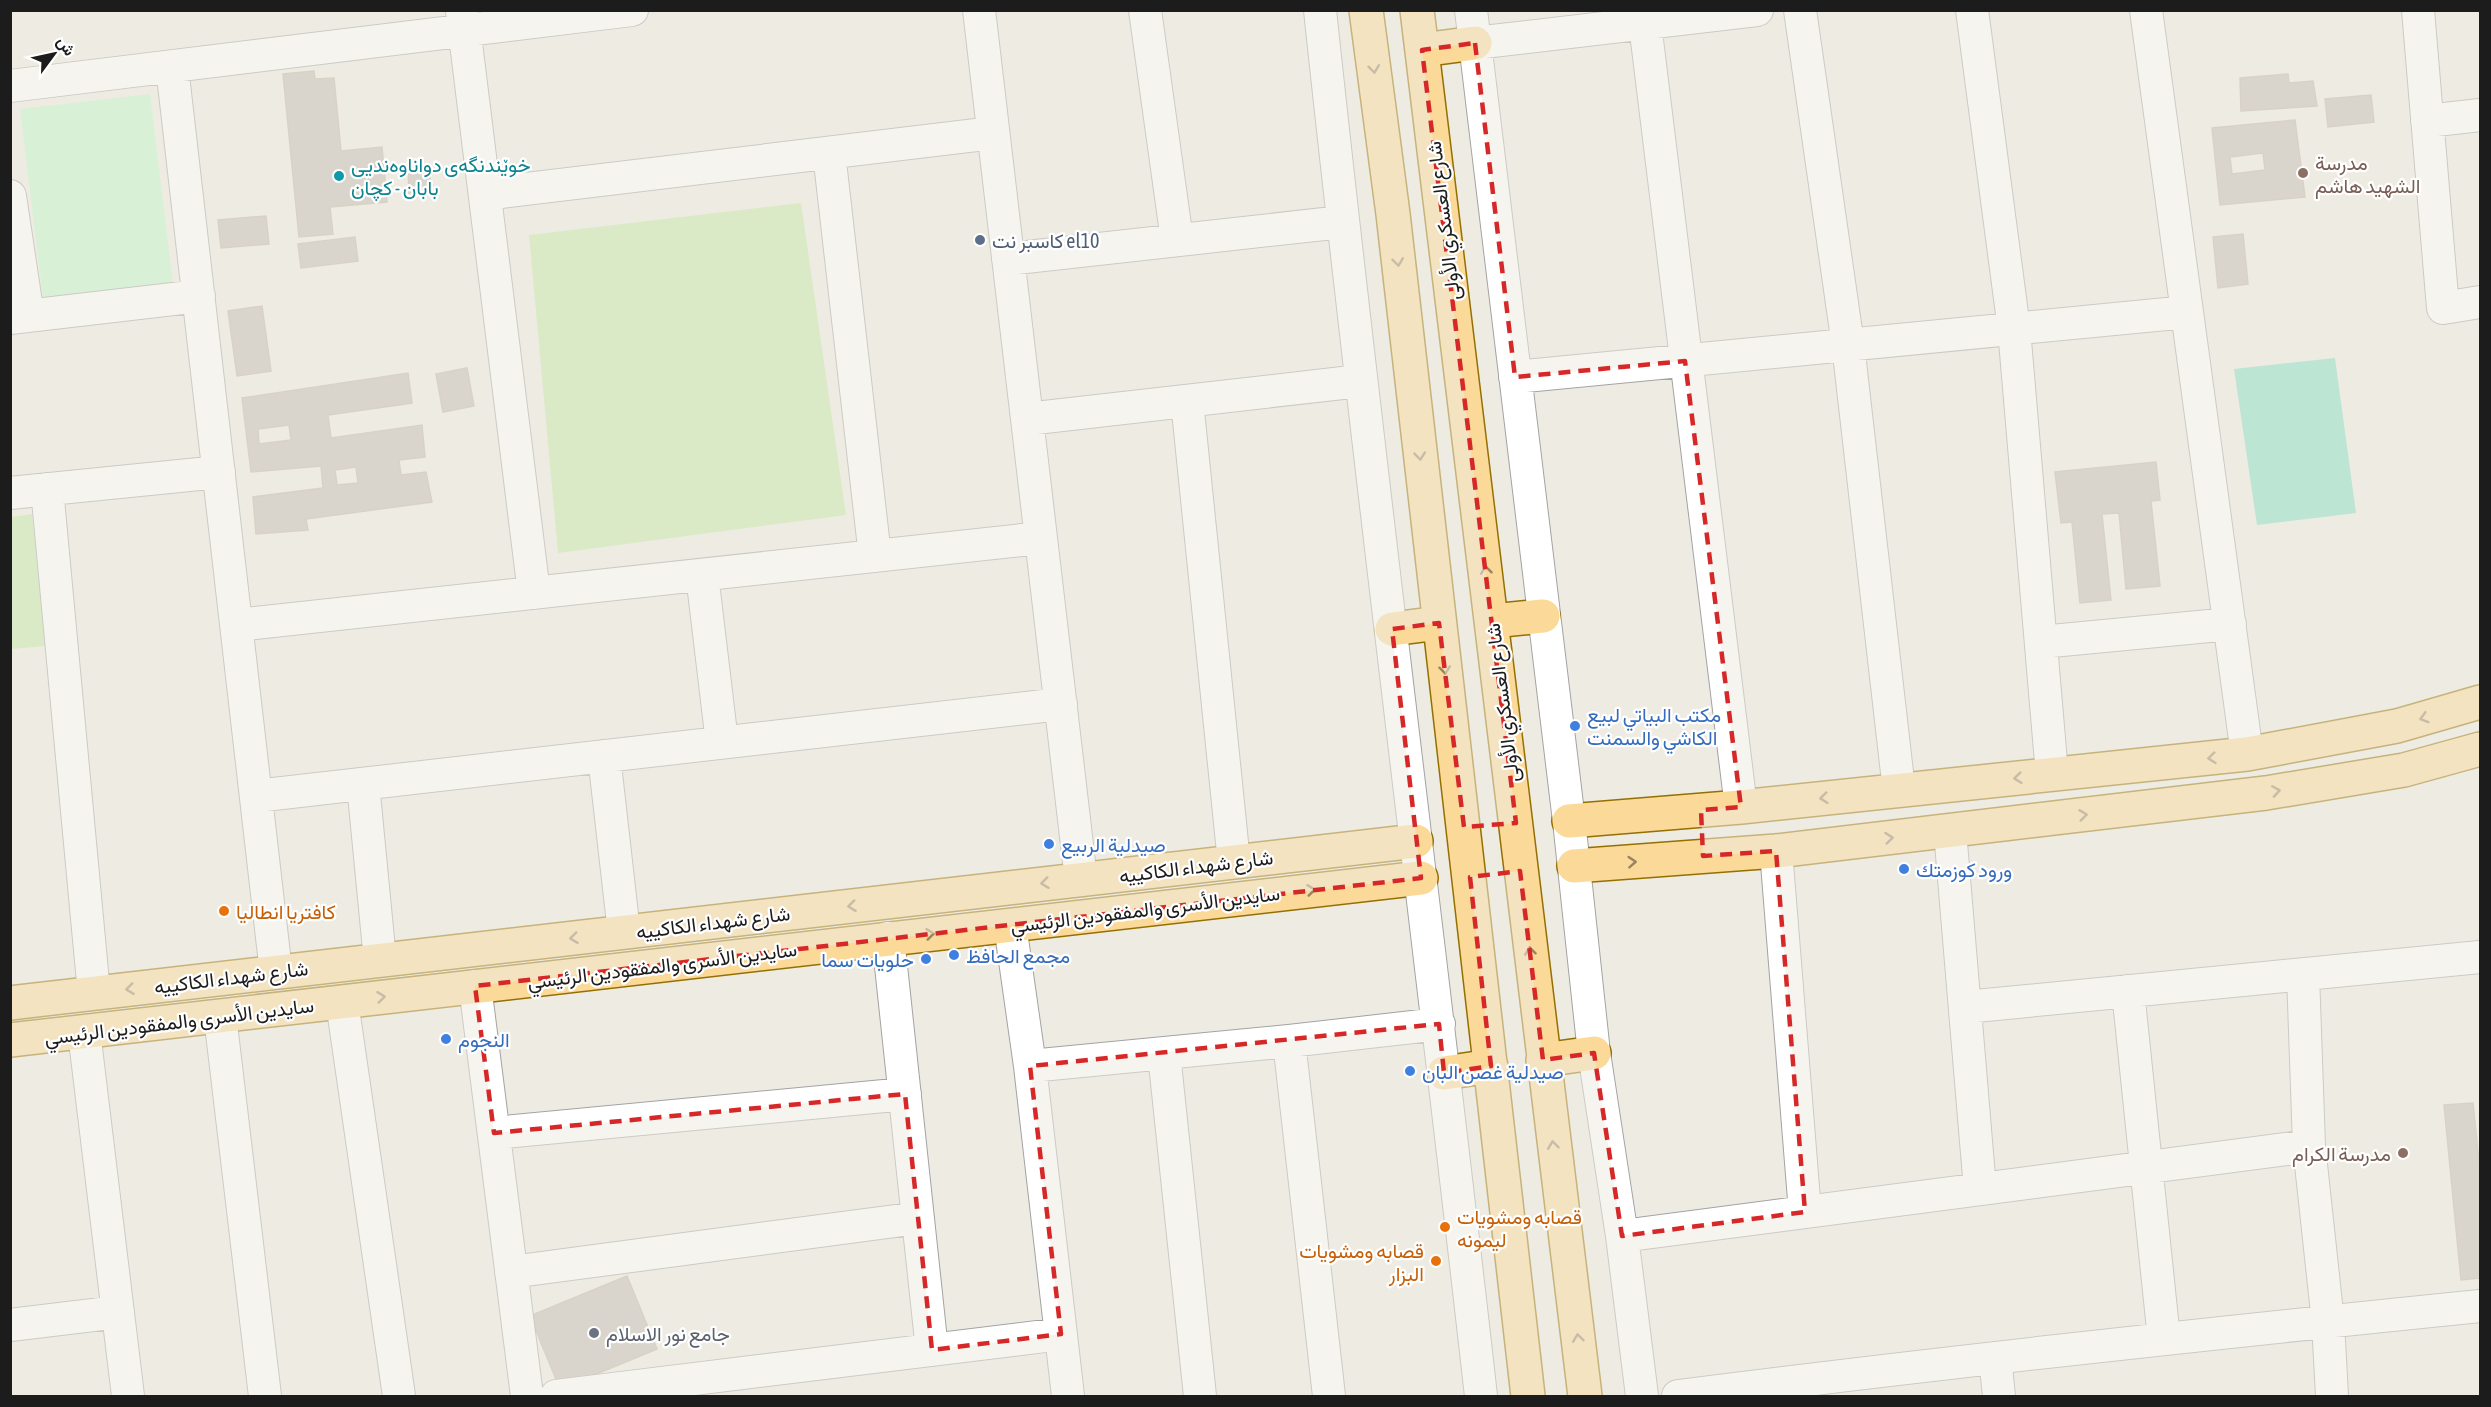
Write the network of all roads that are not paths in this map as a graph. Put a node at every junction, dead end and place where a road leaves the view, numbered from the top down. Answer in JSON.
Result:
{"nodes":[{"id":1,"x":632,"y":10,"type":"edge"},
{"id":2,"x":979,"y":10,"type":"edge"},
{"id":3,"x":1145,"y":10,"type":"edge"},
{"id":4,"x":1320,"y":10,"type":"edge"},
{"id":5,"x":1366,"y":10,"type":"edge"},
{"id":6,"x":1417,"y":10,"type":"edge"},
{"id":7,"x":1471,"y":10,"type":"edge"},
{"id":8,"x":1757,"y":10,"type":"edge"},
{"id":9,"x":1800,"y":10,"type":"edge"},
{"id":10,"x":1972,"y":10,"type":"edge"},
{"id":11,"x":2146,"y":10,"type":"edge"},
{"id":12,"x":2418,"y":10,"type":"edge"},
{"id":13,"x":1711,"y":13,"type":"edge"},
{"id":14,"x":464,"y":21,"type":"edge"},
{"id":15,"x":1645,"y":24,"type":"junction"},
{"id":16,"x":1475,"y":43,"type":"junction"},
{"id":17,"x":1422,"y":50,"type":"junction"},
{"id":18,"x":172,"y":67,"type":"junction"},
{"id":19,"x":10,"y":86,"type":"edge"},
{"id":20,"x":2481,"y":115,"type":"edge"},
{"id":21,"x":2427,"y":121,"type":"junction"},
{"id":22,"x":993,"y":133,"type":"junction"},
{"id":23,"x":829,"y":153,"type":"junction"},
{"id":24,"x":485,"y":194,"type":"junction"},
{"id":25,"x":10,"y":196,"type":"edge"},
{"id":26,"x":1342,"y":222,"type":"junction"},
{"id":27,"x":1177,"y":240,"type":"junction"},
{"id":28,"x":1008,"y":259,"type":"junction"},
{"id":29,"x":199,"y":296,"type":"junction"},
{"id":30,"x":2481,"y":302,"type":"edge"},
{"id":31,"x":2187,"y":312,"type":"junction"},
{"id":32,"x":19,"y":317,"type":"edge"},
{"id":33,"x":2014,"y":329,"type":"junction"},
{"id":34,"x":1848,"y":345,"type":"junction"},
{"id":35,"x":1684,"y":361,"type":"junction"},
{"id":36,"x":1515,"y":378,"type":"junction"},
{"id":37,"x":1360,"y":381,"type":"junction"},
{"id":38,"x":1187,"y":401,"type":"junction"},
{"id":39,"x":1027,"y":419,"type":"junction"},
{"id":40,"x":219,"y":472,"type":"junction"},
{"id":41,"x":47,"y":489,"type":"junction"},
{"id":42,"x":10,"y":493,"type":"edge"},
{"id":43,"x":1041,"y":538,"type":"junction"},
{"id":44,"x":875,"y":556,"type":"junction"},
{"id":45,"x":702,"y":575,"type":"junction"},
{"id":46,"x":534,"y":593,"type":"junction"},
{"id":47,"x":1543,"y":616,"type":"junction"},
{"id":48,"x":1492,"y":621,"type":"junction"},
{"id":49,"x":1439,"y":623,"type":"junction"},
{"id":50,"x":2230,"y":624,"type":"junction"},
{"id":51,"x":237,"y":625,"type":"junction"},
{"id":52,"x":1392,"y":628,"type":"junction"},
{"id":53,"x":2041,"y":642,"type":"junction"},
{"id":54,"x":2481,"y":702,"type":"edge"},
{"id":55,"x":1060,"y":704,"type":"junction"},
{"id":56,"x":722,"y":742,"type":"junction"},
{"id":57,"x":2481,"y":749,"type":"edge"},
{"id":58,"x":2247,"y":754,"type":"junction"},
{"id":59,"x":604,"y":756,"type":"junction"},
{"id":60,"x":2052,"y":774,"type":"junction"},
{"id":61,"x":363,"y":784,"type":"junction"},
{"id":62,"x":1899,"y":790,"type":"junction"},
{"id":63,"x":256,"y":796,"type":"junction"},
{"id":64,"x":1741,"y":807,"type":"junction"},
{"id":65,"x":1701,"y":810,"type":"junction"},
{"id":66,"x":1569,"y":821,"type":"junction"},
{"id":67,"x":1516,"y":823,"type":"junction"},
{"id":68,"x":1464,"y":827,"type":"junction"},
{"id":69,"x":1950,"y":831,"type":"junction"},
{"id":70,"x":1416,"y":841,"type":"junction"},
{"id":71,"x":1776,"y":851,"type":"junction"},
{"id":72,"x":1703,"y":856,"type":"junction"},
{"id":73,"x":1234,"y":861,"type":"junction"},
{"id":74,"x":1574,"y":866,"type":"junction"},
{"id":75,"x":1520,"y":871,"type":"junction"},
{"id":76,"x":1470,"y":877,"type":"junction"},
{"id":77,"x":1421,"y":878,"type":"junction"},
{"id":78,"x":1081,"y":879,"type":"junction"},
{"id":79,"x":1010,"y":925,"type":"junction"},
{"id":80,"x":624,"y":932,"type":"junction"},
{"id":81,"x":888,"y":938,"type":"junction"},
{"id":82,"x":2481,"y":957,"type":"edge"},
{"id":83,"x":380,"y":960,"type":"junction"},
{"id":84,"x":276,"y":972,"type":"junction"},
{"id":85,"x":2303,"y":974,"type":"junction"},
{"id":86,"x":475,"y":986,"type":"junction"},
{"id":87,"x":2128,"y":991,"type":"junction"},
{"id":88,"x":94,"y":993,"type":"junction"},
{"id":89,"x":342,"y":1002,"type":"junction"},
{"id":90,"x":13,"y":1003,"type":"edge"},
{"id":91,"x":1965,"y":1007,"type":"junction"},
{"id":92,"x":220,"y":1016,"type":"junction"},
{"id":93,"x":1439,"y":1024,"type":"junction"},
{"id":94,"x":84,"y":1032,"type":"junction"},
{"id":95,"x":16,"y":1040,"type":"edge"},
{"id":96,"x":1290,"y":1041,"type":"junction"},
{"id":97,"x":1594,"y":1053,"type":"junction"},
{"id":98,"x":1164,"y":1054,"type":"junction"},
{"id":99,"x":1543,"y":1060,"type":"junction"},
{"id":100,"x":1030,"y":1066,"type":"junction"},
{"id":101,"x":1491,"y":1066,"type":"junction"},
{"id":102,"x":1444,"y":1073,"type":"junction"},
{"id":103,"x":905,"y":1094,"type":"junction"},
{"id":104,"x":494,"y":1133,"type":"junction"},
{"id":105,"x":2309,"y":1146,"type":"junction"},
{"id":106,"x":2146,"y":1167,"type":"junction"},
{"id":107,"x":1980,"y":1189,"type":"junction"},
{"id":108,"x":1805,"y":1212,"type":"junction"},
{"id":109,"x":918,"y":1218,"type":"junction"},
{"id":110,"x":1622,"y":1236,"type":"junction"},
{"id":111,"x":511,"y":1272,"type":"junction"},
{"id":112,"x":2481,"y":1306,"type":"edge"},
{"id":113,"x":118,"y":1312,"type":"junction"},
{"id":114,"x":2328,"y":1322,"type":"junction"},
{"id":115,"x":10,"y":1325,"type":"edge"},
{"id":116,"x":1060,"y":1334,"type":"junction"},
{"id":117,"x":2164,"y":1339,"type":"junction"},
{"id":118,"x":932,"y":1350,"type":"junction"},
{"id":119,"x":1995,"y":1358,"type":"junction"},
{"id":120,"x":1831,"y":1387,"type":"edge"},
{"id":121,"x":128,"y":1396,"type":"edge"},
{"id":122,"x":265,"y":1396,"type":"edge"},
{"id":123,"x":399,"y":1396,"type":"edge"},
{"id":124,"x":527,"y":1396,"type":"edge"},
{"id":125,"x":556,"y":1396,"type":"edge"},
{"id":126,"x":1068,"y":1396,"type":"edge"},
{"id":127,"x":1200,"y":1396,"type":"edge"},
{"id":128,"x":1329,"y":1396,"type":"edge"},
{"id":129,"x":1481,"y":1396,"type":"edge"},
{"id":130,"x":1528,"y":1396,"type":"edge"},
{"id":131,"x":1586,"y":1396,"type":"edge"},
{"id":132,"x":1642,"y":1396,"type":"edge"},
{"id":133,"x":1678,"y":1396,"type":"edge"},
{"id":134,"x":1999,"y":1396,"type":"edge"},
{"id":135,"x":2332,"y":1396,"type":"edge"}],
"edges":[{"from":1,"to":14,"type":"street"},
{"from":2,"to":22,"type":"street"},
{"from":3,"to":27,"type":"street"},
{"from":4,"to":26,"type":"street"},
{"from":5,"to":49,"type":"main road","one_way":true},
{"from":6,"to":17,"type":"main road","name":"شارع العسكري الأولى"},
{"from":7,"to":16,"type":"street"},
{"from":8,"to":13,"type":"street"},
{"from":9,"to":34,"type":"street"},
{"from":10,"to":33,"type":"street"},
{"from":11,"to":31,"type":"street"},
{"from":12,"to":21,"type":"street"},
{"from":13,"to":15,"type":"street"},
{"from":14,"to":18,"type":"street"},
{"from":14,"to":24,"type":"street"},
{"from":15,"to":16,"type":"street"},
{"from":15,"to":35,"type":"street"},
{"from":16,"to":17,"type":"main road"},
{"from":16,"to":36,"type":"street"},
{"from":48,"to":17,"type":"main road","name":"شارع العسكري الأولى","one_way":true},
{"from":18,"to":19,"type":"street"},
{"from":18,"to":29,"type":"street"},
{"from":20,"to":21,"type":"street"},
{"from":21,"to":30,"type":"street"},
{"from":22,"to":23,"type":"street"},
{"from":22,"to":28,"type":"street"},
{"from":23,"to":24,"type":"street"},
{"from":23,"to":44,"type":"street"},
{"from":24,"to":46,"type":"street"},
{"from":25,"to":32,"type":"street"},
{"from":26,"to":27,"type":"street"},
{"from":26,"to":37,"type":"street"},
{"from":27,"to":28,"type":"street"},
{"from":28,"to":39,"type":"street"},
{"from":29,"to":32,"type":"street"},
{"from":29,"to":40,"type":"street"},
{"from":31,"to":33,"type":"street"},
{"from":31,"to":50,"type":"street"},
{"from":33,"to":34,"type":"street"},
{"from":33,"to":53,"type":"street"},
{"from":34,"to":35,"type":"street"},
{"from":34,"to":62,"type":"street"},
{"from":35,"to":36,"type":"street"},
{"from":35,"to":64,"type":"street"},
{"from":36,"to":47,"type":"street"},
{"from":37,"to":38,"type":"street"},
{"from":37,"to":52,"type":"street"},
{"from":38,"to":39,"type":"street"},
{"from":38,"to":73,"type":"street"},
{"from":39,"to":43,"type":"street"},
{"from":40,"to":41,"type":"street"},
{"from":40,"to":51,"type":"street"},
{"from":41,"to":42,"type":"street"},
{"from":41,"to":88,"type":"street"},
{"from":43,"to":44,"type":"street"},
{"from":43,"to":55,"type":"street"},
{"from":44,"to":45,"type":"street"},
{"from":45,"to":46,"type":"street"},
{"from":45,"to":56,"type":"street"},
{"from":46,"to":51,"type":"street"},
{"from":47,"to":48,"type":"main road"},
{"from":47,"to":66,"type":"street"},
{"from":48,"to":67,"type":"main road","name":"شارع العسكري الأولى"},
{"from":49,"to":52,"type":"main road"},
{"from":49,"to":68,"type":"main road","one_way":true},
{"from":50,"to":53,"type":"street"},
{"from":50,"to":58,"type":"street"},
{"from":51,"to":63,"type":"street"},
{"from":52,"to":70,"type":"street"},
{"from":53,"to":60,"type":"street"},
{"from":54,"to":58,"type":"main road","one_way":true},
{"from":55,"to":56,"type":"street"},
{"from":55,"to":78,"type":"street"},
{"from":56,"to":59,"type":"street"},
{"from":69,"to":57,"type":"main road","one_way":true},
{"from":58,"to":60,"type":"main road","one_way":true},
{"from":59,"to":61,"type":"street"},
{"from":59,"to":80,"type":"street"},
{"from":60,"to":62,"type":"main road","one_way":true},
{"from":61,"to":63,"type":"street"},
{"from":61,"to":83,"type":"street"},
{"from":62,"to":64,"type":"main road","one_way":true},
{"from":63,"to":84,"type":"street"},
{"from":64,"to":65,"type":"main road"},
{"from":65,"to":66,"type":"main road"},
{"from":65,"to":72,"type":"main road"},
{"from":66,"to":74,"type":"street"},
{"from":67,"to":68,"type":"main road"},
{"from":67,"to":75,"type":"main road","name":"شارع العسكري الأولى"},
{"from":68,"to":76,"type":"main road"},
{"from":71,"to":69,"type":"main road","one_way":true},
{"from":69,"to":91,"type":"street"},
{"from":70,"to":73,"type":"main road","name":"شارع شهداء الكاكييه"},
{"from":70,"to":77,"type":"street"},
{"from":71,"to":72,"type":"main road"},
{"from":71,"to":108,"type":"street"},
{"from":74,"to":72,"type":"main road","one_way":true},
{"from":73,"to":78,"type":"main road","name":"شارع شهداء الكاكييه"},
{"from":74,"to":97,"type":"street"},
{"from":75,"to":76,"type":"main road"},
{"from":99,"to":75,"type":"main road","name":"شارع العسكري الأولى","one_way":true},
{"from":76,"to":101,"type":"main road"},
{"from":79,"to":77,"type":"main road","name":"سايدين الأسرى والمفقودين الرئيسي","one_way":true},
{"from":77,"to":93,"type":"street"},
{"from":78,"to":80,"type":"main road","name":"شارع شهداء الكاكييه","one_way":true},
{"from":81,"to":79,"type":"main road","name":"سايدين الأسرى والمفقودين الرئيسي","one_way":true},
{"from":79,"to":100,"type":"street"},
{"from":80,"to":83,"type":"main road","name":"شارع شهداء الكاكييه","one_way":true},
{"from":81,"to":86,"type":"main road","name":"سايدين الأسرى والمفقودين الرئيسي"},
{"from":81,"to":103,"type":"street"},
{"from":82,"to":85,"type":"street"},
{"from":83,"to":84,"type":"main road","name":"شارع شهداء الكاكييه"},
{"from":84,"to":88,"type":"main road","name":"شارع شهداء الكاكييه","one_way":true},
{"from":85,"to":87,"type":"street"},
{"from":85,"to":105,"type":"street"},
{"from":89,"to":86,"type":"main road","name":"سايدين الأسرى والمفقودين الرئيسي","one_way":true},
{"from":86,"to":104,"type":"street"},
{"from":87,"to":91,"type":"street"},
{"from":87,"to":106,"type":"street"},
{"from":88,"to":90,"type":"main road","name":"شارع شهداء الكاكييه"},
{"from":89,"to":92,"type":"main road","name":"سايدين الأسرى والمفقودين الرئيسي"},
{"from":89,"to":123,"type":"street"},
{"from":90,"to":95,"type":"main road"},
{"from":91,"to":107,"type":"street"},
{"from":92,"to":94,"type":"main road","name":"سايدين الأسرى والمفقودين الرئيسي"},
{"from":92,"to":122,"type":"street"},
{"from":93,"to":96,"type":"street"},
{"from":93,"to":102,"type":"street"},
{"from":94,"to":95,"type":"main road","name":"سايدين الأسرى والمفقودين الرئيسي"},
{"from":94,"to":113,"type":"street"},
{"from":96,"to":98,"type":"street"},
{"from":96,"to":128,"type":"street"},
{"from":97,"to":99,"type":"main road"},
{"from":97,"to":110,"type":"street"},
{"from":98,"to":100,"type":"street"},
{"from":98,"to":127,"type":"street"},
{"from":131,"to":99,"type":"main road","name":"شارع العسكري الأولى","one_way":true},
{"from":100,"to":116,"type":"street"},
{"from":101,"to":102,"type":"main road"},
{"from":101,"to":130,"type":"main road"},
{"from":102,"to":129,"type":"street"},
{"from":103,"to":104,"type":"street"},
{"from":103,"to":109,"type":"street"},
{"from":104,"to":111,"type":"street"},
{"from":105,"to":106,"type":"street"},
{"from":105,"to":114,"type":"street"},
{"from":106,"to":107,"type":"street"},
{"from":106,"to":117,"type":"street"},
{"from":107,"to":108,"type":"street"},
{"from":108,"to":110,"type":"street"},
{"from":109,"to":111,"type":"street"},
{"from":109,"to":118,"type":"street"},
{"from":110,"to":132,"type":"street"},
{"from":111,"to":124,"type":"street"},
{"from":112,"to":114,"type":"street"},
{"from":113,"to":115,"type":"street"},
{"from":113,"to":121,"type":"street"},
{"from":114,"to":117,"type":"street"},
{"from":114,"to":135,"type":"street"},
{"from":116,"to":118,"type":"street"},
{"from":116,"to":126,"type":"street"},
{"from":117,"to":119,"type":"street"},
{"from":118,"to":125,"type":"street"},
{"from":119,"to":120,"type":"street"},
{"from":119,"to":134,"type":"street"},
{"from":120,"to":133,"type":"street"}]}
